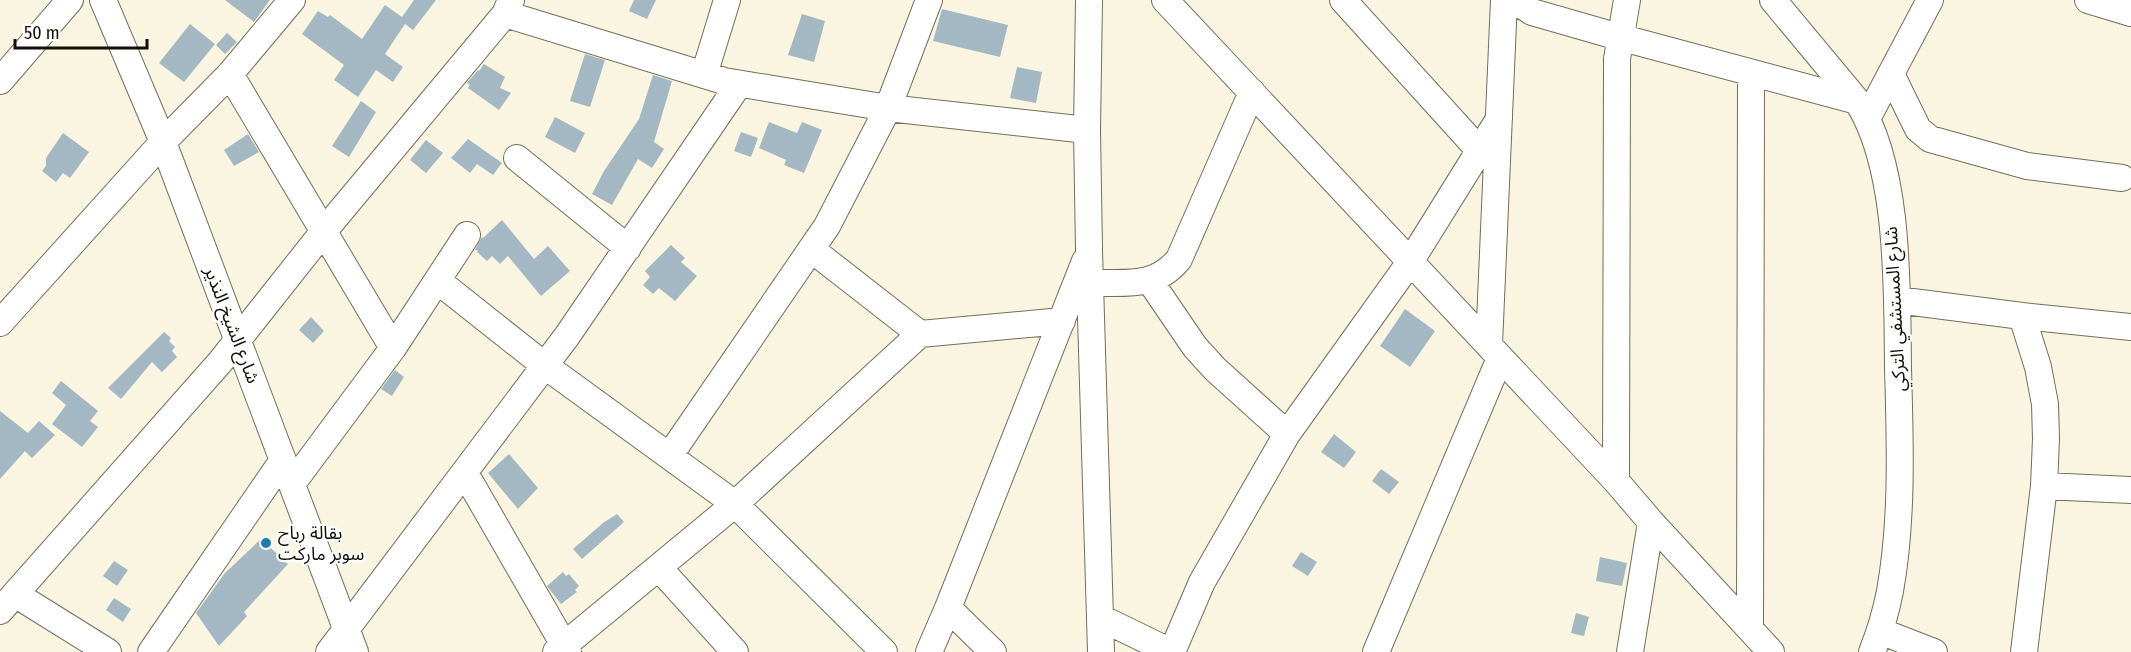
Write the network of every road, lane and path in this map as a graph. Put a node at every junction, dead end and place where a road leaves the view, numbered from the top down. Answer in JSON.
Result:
{"nodes":[{"id":1,"x":70,"y":0,"type":"edge"},
{"id":2,"x":103,"y":0,"type":"edge"},
{"id":3,"x":292,"y":0,"type":"edge"},
{"id":4,"x":727,"y":0,"type":"edge"},
{"id":5,"x":929,"y":0,"type":"edge"},
{"id":6,"x":1089,"y":0,"type":"edge"},
{"id":7,"x":1166,"y":0,"type":"edge"},
{"id":8,"x":1343,"y":0,"type":"edge"},
{"id":9,"x":1504,"y":0,"type":"edge"},
{"id":10,"x":1514,"y":0,"type":"edge"},
{"id":11,"x":1627,"y":0,"type":"edge"},
{"id":12,"x":1773,"y":0,"type":"edge"},
{"id":13,"x":1930,"y":0,"type":"edge"},
{"id":14,"x":2088,"y":0,"type":"edge"},
{"id":15,"x":508,"y":7,"type":"edge"},
{"id":16,"x":2131,"y":13,"type":"edge"},
{"id":17,"x":1619,"y":37,"type":"junction"},
{"id":18,"x":1751,"y":73,"type":"junction"},
{"id":19,"x":230,"y":74,"type":"junction"},
{"id":20,"x":1891,"y":74,"type":"junction"},
{"id":21,"x":704,"y":75,"type":"junction"},
{"id":22,"x":0,"y":81,"type":"edge"},
{"id":23,"x":739,"y":84,"type":"junction"},
{"id":24,"x":1252,"y":92,"type":"junction"},
{"id":25,"x":888,"y":108,"type":"junction"},
{"id":26,"x":1863,"y":109,"type":"junction"},
{"id":27,"x":1499,"y":119,"type":"junction"},
{"id":28,"x":1087,"y":129,"type":"junction"},
{"id":29,"x":163,"y":142,"type":"junction"},
{"id":30,"x":1479,"y":150,"type":"junction"},
{"id":31,"x":517,"y":158,"type":"dead end"},
{"id":32,"x":2122,"y":178,"type":"dead end"},
{"id":33,"x":324,"y":231,"type":"junction"},
{"id":34,"x":467,"y":235,"type":"dead end"},
{"id":35,"x":628,"y":248,"type":"junction"},
{"id":36,"x":811,"y":249,"type":"junction"},
{"id":37,"x":1089,"y":250,"type":"junction"},
{"id":38,"x":1410,"y":262,"type":"junction"},
{"id":39,"x":438,"y":281,"type":"junction"},
{"id":40,"x":1150,"y":281,"type":"junction"},
{"id":41,"x":1090,"y":283,"type":"junction"},
{"id":42,"x":1897,"y":300,"type":"junction"},
{"id":43,"x":2022,"y":316,"type":"junction"},
{"id":44,"x":1062,"y":321,"type":"junction"},
{"id":45,"x":0,"y":323,"type":"edge"},
{"id":46,"x":2131,"y":327,"type":"edge"},
{"id":47,"x":920,"y":334,"type":"junction"},
{"id":48,"x":237,"y":339,"type":"junction"},
{"id":49,"x":393,"y":348,"type":"junction"},
{"id":50,"x":1494,"y":352,"type":"junction"},
{"id":51,"x":544,"y":365,"type":"junction"},
{"id":52,"x":1287,"y":434,"type":"junction"},
{"id":53,"x":670,"y":455,"type":"junction"},
{"id":54,"x":283,"y":460,"type":"junction"},
{"id":55,"x":465,"y":473,"type":"junction"},
{"id":56,"x":1616,"y":481,"type":"junction"},
{"id":57,"x":292,"y":484,"type":"junction"},
{"id":58,"x":2044,"y":486,"type":"junction"},
{"id":59,"x":2131,"y":490,"type":"edge"},
{"id":60,"x":735,"y":504,"type":"junction"},
{"id":61,"x":1651,"y":522,"type":"junction"},
{"id":62,"x":659,"y":568,"type":"junction"},
{"id":63,"x":8,"y":603,"type":"edge"},
{"id":64,"x":948,"y":608,"type":"junction"},
{"id":65,"x":1101,"y":618,"type":"junction"},
{"id":66,"x":1750,"y":629,"type":"junction"},
{"id":67,"x":350,"y":641,"type":"edge"},
{"id":68,"x":1876,"y":641,"type":"edge"},
{"id":69,"x":563,"y":650,"type":"edge"},
{"id":70,"x":108,"y":652,"type":"edge"},
{"id":71,"x":151,"y":652,"type":"edge"},
{"id":72,"x":329,"y":652,"type":"edge"},
{"id":73,"x":735,"y":652,"type":"edge"},
{"id":74,"x":884,"y":652,"type":"edge"},
{"id":75,"x":929,"y":652,"type":"edge"},
{"id":76,"x":993,"y":652,"type":"edge"},
{"id":77,"x":1101,"y":652,"type":"edge"},
{"id":78,"x":1171,"y":652,"type":"edge"},
{"id":79,"x":1376,"y":652,"type":"edge"},
{"id":80,"x":1630,"y":652,"type":"edge"},
{"id":81,"x":1771,"y":652,"type":"edge"},
{"id":82,"x":1934,"y":652,"type":"edge"},
{"id":83,"x":2024,"y":652,"type":"edge"}],
"edges":[{"from":1,"to":22,"type":"street"},
{"from":2,"to":29,"type":"street","name":"شارع الشيخ النذير"},
{"from":3,"to":19,"type":"street"},
{"from":4,"to":21,"type":"street"},
{"from":5,"to":25,"type":"street"},
{"from":6,"to":28,"type":"street"},
{"from":7,"to":24,"type":"street"},
{"from":8,"to":30,"type":"street"},
{"from":9,"to":27,"type":"street"},
{"from":10,"to":17,"type":"street"},
{"from":11,"to":17,"type":"street"},
{"from":12,"to":26,"type":"street","name":"شارع المستشفي التركي"},
{"from":13,"to":20,"type":"street"},
{"from":14,"to":16,"type":"street"},
{"from":15,"to":21,"type":"street"},
{"from":15,"to":33,"type":"street"},
{"from":17,"to":18,"type":"street"},
{"from":17,"to":56,"type":"street"},
{"from":18,"to":26,"type":"street"},
{"from":18,"to":66,"type":"street"},
{"from":19,"to":29,"type":"street"},
{"from":19,"to":33,"type":"street"},
{"from":20,"to":26,"type":"street"},
{"from":20,"to":32,"type":"street"},
{"from":21,"to":23,"type":"street"},
{"from":23,"to":25,"type":"street"},
{"from":23,"to":35,"type":"street"},
{"from":24,"to":38,"type":"street"},
{"from":24,"to":40,"type":"street"},
{"from":25,"to":28,"type":"street"},
{"from":25,"to":36,"type":"street"},
{"from":26,"to":42,"type":"street","name":"شارع المستشفي التركي"},
{"from":27,"to":30,"type":"street"},
{"from":27,"to":50,"type":"street"},
{"from":28,"to":37,"type":"street"},
{"from":29,"to":45,"type":"street"},
{"from":29,"to":48,"type":"street","name":"شارع الشيخ النذير"},
{"from":30,"to":38,"type":"street"},
{"from":31,"to":35,"type":"street"},
{"from":33,"to":48,"type":"street"},
{"from":33,"to":49,"type":"street"},
{"from":34,"to":39,"type":"street"},
{"from":35,"to":51,"type":"street"},
{"from":36,"to":47,"type":"street"},
{"from":36,"to":53,"type":"street"},
{"from":37,"to":41,"type":"street"},
{"from":37,"to":44,"type":"street"},
{"from":38,"to":50,"type":"street"},
{"from":38,"to":52,"type":"street"},
{"from":39,"to":49,"type":"street"},
{"from":39,"to":51,"type":"street"},
{"from":40,"to":41,"type":"street"},
{"from":40,"to":52,"type":"street"},
{"from":41,"to":65,"type":"street"},
{"from":42,"to":43,"type":"street"},
{"from":42,"to":68,"type":"street","name":"شارع المستشفي التركي"},
{"from":43,"to":46,"type":"street"},
{"from":43,"to":58,"type":"street"},
{"from":44,"to":47,"type":"street"},
{"from":44,"to":64,"type":"street"},
{"from":47,"to":60,"type":"street"},
{"from":48,"to":54,"type":"street","name":"شارع الشيخ النذير"},
{"from":48,"to":63,"type":"street"},
{"from":49,"to":57,"type":"street"},
{"from":50,"to":56,"type":"street"},
{"from":50,"to":79,"type":"street"},
{"from":51,"to":53,"type":"street"},
{"from":51,"to":55,"type":"street"},
{"from":52,"to":78,"type":"street"},
{"from":53,"to":60,"type":"street"},
{"from":54,"to":57,"type":"street","name":"شارع الشيخ النذير"},
{"from":54,"to":71,"type":"street"},
{"from":55,"to":67,"type":"street"},
{"from":55,"to":69,"type":"street"},
{"from":56,"to":61,"type":"street"},
{"from":57,"to":67,"type":"street","name":"شارع الشيخ النذير"},
{"from":58,"to":59,"type":"street"},
{"from":58,"to":83,"type":"street"},
{"from":60,"to":62,"type":"street"},
{"from":60,"to":74,"type":"street"},
{"from":61,"to":66,"type":"street"},
{"from":61,"to":80,"type":"street"},
{"from":62,"to":69,"type":"street"},
{"from":62,"to":73,"type":"street"},
{"from":63,"to":70,"type":"street"},
{"from":64,"to":75,"type":"street"},
{"from":64,"to":76,"type":"street"},
{"from":65,"to":77,"type":"street"},
{"from":65,"to":78,"type":"street"},
{"from":66,"to":81,"type":"street"},
{"from":67,"to":72,"type":"street"},
{"from":68,"to":82,"type":"street"}]}
